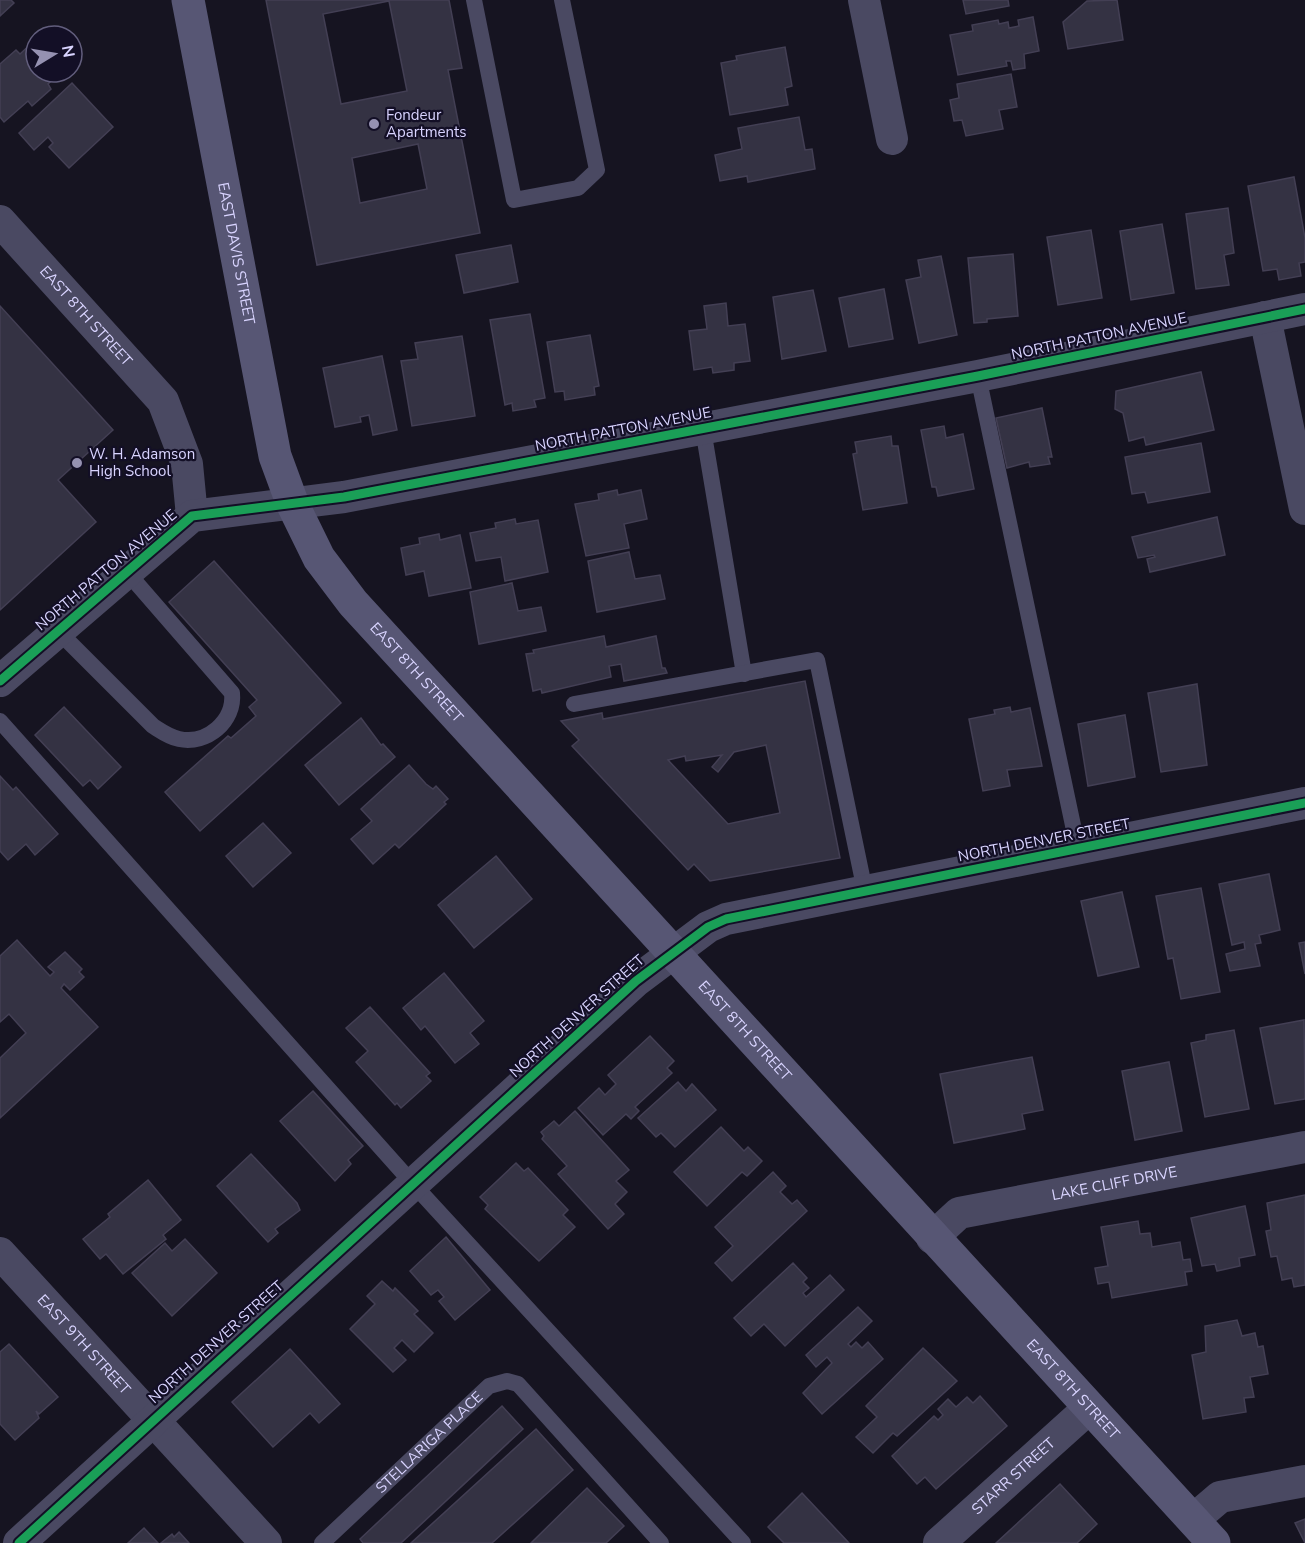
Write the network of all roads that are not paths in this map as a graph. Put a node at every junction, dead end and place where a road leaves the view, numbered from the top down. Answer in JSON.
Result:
{"nodes":[{"id":1,"x":474,"y":0,"type":"edge"},
{"id":2,"x":562,"y":0,"type":"edge"},
{"id":3,"x":864,"y":0,"type":"edge"},
{"id":4,"x":187,"y":1,"type":"edge"},
{"id":5,"x":892,"y":139,"type":"dead end"},
{"id":6,"x":0,"y":220,"type":"edge"},
{"id":7,"x":1305,"y":309,"type":"edge"},
{"id":8,"x":1265,"y":317,"type":"junction"},
{"id":9,"x":978,"y":376,"type":"junction"},
{"id":10,"x":703,"y":429,"type":"junction"},
{"id":11,"x":293,"y":505,"type":"junction"},
{"id":12,"x":1305,"y":509,"type":"edge"},
{"id":13,"x":192,"y":516,"type":"junction"},
{"id":14,"x":126,"y":571,"type":"junction"},
{"id":15,"x":57,"y":630,"type":"junction"},
{"id":16,"x":744,"y":674,"type":"junction"},
{"id":17,"x":0,"y":681,"type":"edge"},
{"id":18,"x":574,"y":704,"type":"dead end"},
{"id":19,"x":0,"y":721,"type":"edge"},
{"id":20,"x":1305,"y":802,"type":"edge"},
{"id":21,"x":1078,"y":849,"type":"junction"},
{"id":22,"x":865,"y":891,"type":"junction"},
{"id":23,"x":672,"y":953,"type":"junction"},
{"id":24,"x":1305,"y":1147,"type":"edge"},
{"id":25,"x":414,"y":1185,"type":"junction"},
{"id":26,"x":933,"y":1238,"type":"junction"},
{"id":27,"x":0,"y":1253,"type":"edge"},
{"id":28,"x":1089,"y":1408,"type":"junction"},
{"id":29,"x":153,"y":1419,"type":"junction"},
{"id":30,"x":1305,"y":1481,"type":"edge"},
{"id":31,"x":1203,"y":1532,"type":"edge"},
{"id":32,"x":19,"y":1543,"type":"edge"},
{"id":33,"x":266,"y":1543,"type":"edge"},
{"id":34,"x":322,"y":1543,"type":"edge"},
{"id":35,"x":661,"y":1543,"type":"edge"},
{"id":36,"x":743,"y":1543,"type":"edge"},
{"id":37,"x":939,"y":1543,"type":"edge"}],
"edges":[{"from":1,"to":2,"type":"lane"},
{"from":3,"to":5,"type":"street"},
{"from":4,"to":11,"type":"main road","name":"EAST DAVIS STREET"},
{"from":6,"to":13,"type":"street","name":"EAST 8TH STREET"},
{"from":7,"to":8,"type":"street","name":"NORTH PATTON AVENUE"},
{"from":8,"to":9,"type":"street","name":"NORTH PATTON AVENUE"},
{"from":8,"to":12,"type":"street"},
{"from":9,"to":10,"type":"street","name":"NORTH PATTON AVENUE"},
{"from":9,"to":21,"type":"lane"},
{"from":10,"to":11,"type":"street","name":"NORTH PATTON AVENUE"},
{"from":10,"to":16,"type":"lane"},
{"from":11,"to":13,"type":"street","name":"NORTH PATTON AVENUE"},
{"from":11,"to":23,"type":"main road","name":"EAST 8TH STREET"},
{"from":13,"to":14,"type":"street","name":"NORTH PATTON AVENUE"},
{"from":14,"to":15,"type":"street","name":"NORTH PATTON AVENUE"},
{"from":14,"to":15,"type":"lane"},
{"from":15,"to":17,"type":"street","name":"NORTH PATTON AVENUE"},
{"from":16,"to":18,"type":"lane"},
{"from":16,"to":22,"type":"lane"},
{"from":19,"to":25,"type":"lane"},
{"from":20,"to":21,"type":"street","name":"NORTH DENVER STREET"},
{"from":21,"to":22,"type":"street","name":"NORTH DENVER STREET"},
{"from":22,"to":23,"type":"street","name":"NORTH DENVER STREET"},
{"from":23,"to":25,"type":"street","name":"NORTH DENVER STREET"},
{"from":23,"to":26,"type":"main road","name":"EAST 8TH STREET"},
{"from":24,"to":26,"type":"street","name":"LAKE CLIFF DRIVE"},
{"from":25,"to":29,"type":"street","name":"NORTH DENVER STREET"},
{"from":25,"to":36,"type":"lane"},
{"from":26,"to":28,"type":"main road","name":"EAST 8TH STREET"},
{"from":27,"to":29,"type":"street","name":"EAST 9TH STREET"},
{"from":28,"to":31,"type":"main road","name":"EAST 8TH STREET"},
{"from":28,"to":37,"type":"street","name":"STARR STREET"},
{"from":29,"to":32,"type":"street","name":"NORTH DENVER STREET"},
{"from":29,"to":33,"type":"street","name":"EAST 9TH STREET"},
{"from":30,"to":31,"type":"street"},
{"from":34,"to":35,"type":"lane","name":"STELLARIGA PLACE"}]}
